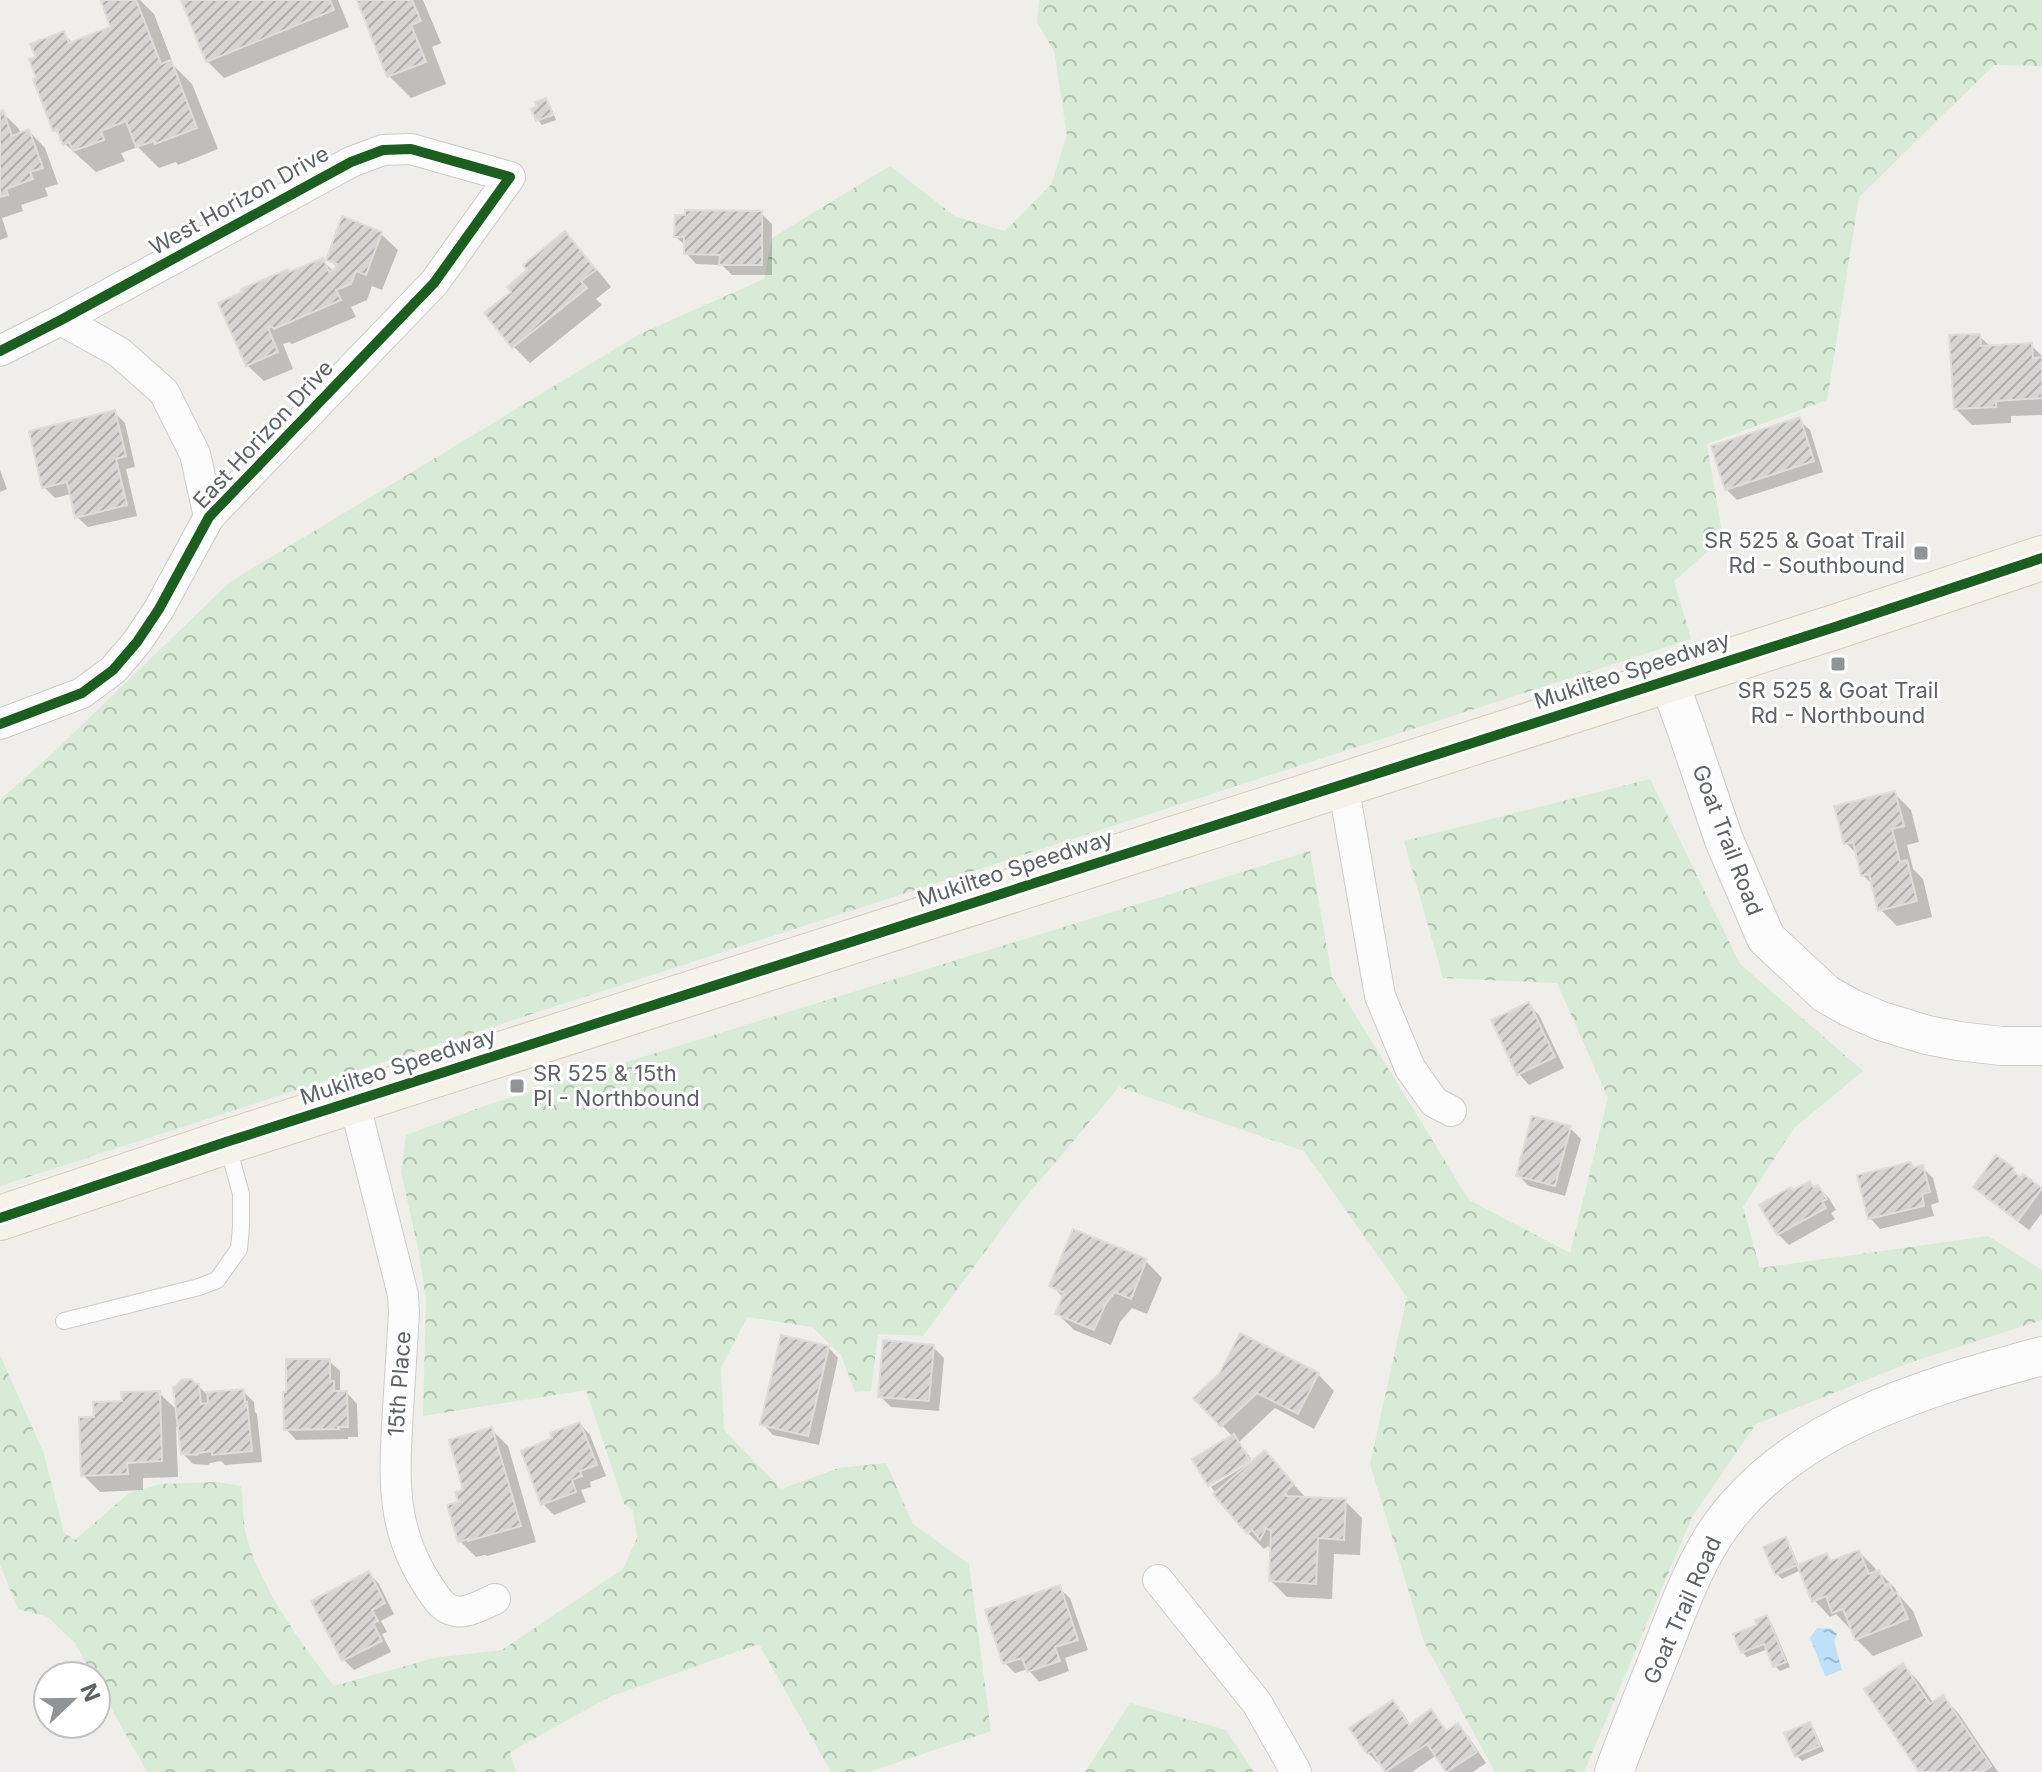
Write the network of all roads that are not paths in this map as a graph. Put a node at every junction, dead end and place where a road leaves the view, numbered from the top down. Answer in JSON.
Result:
{"nodes":[{"id":1,"x":510,"y":177,"type":"joint"},
{"id":2,"x":61,"y":320,"type":"junction"},
{"id":3,"x":0,"y":351,"type":"edge"},
{"id":4,"x":209,"y":517,"type":"junction"},
{"id":5,"x":2042,"y":558,"type":"edge"},
{"id":6,"x":1668,"y":679,"type":"junction"},
{"id":7,"x":0,"y":724,"type":"edge"},
{"id":8,"x":1343,"y":784,"type":"junction"},
{"id":9,"x":2042,"y":1046,"type":"edge"},
{"id":10,"x":354,"y":1101,"type":"junction"},
{"id":11,"x":1451,"y":1111,"type":"dead end"},
{"id":12,"x":226,"y":1142,"type":"junction"},
{"id":13,"x":0,"y":1218,"type":"edge"},
{"id":14,"x":64,"y":1321,"type":"dead end"},
{"id":15,"x":2042,"y":1356,"type":"edge"},
{"id":16,"x":1158,"y":1580,"type":"dead end"},
{"id":17,"x":495,"y":1599,"type":"dead end"},
{"id":18,"x":1296,"y":1772,"type":"edge"},
{"id":19,"x":1614,"y":1772,"type":"edge"}],
"edges":[{"from":1,"to":2,"type":"street","name":"West Horizon Drive"},
{"from":1,"to":4,"type":"street","name":"East Horizon Drive"},
{"from":2,"to":3,"type":"street","name":"West Horizon Drive"},
{"from":2,"to":4,"type":"street"},
{"from":4,"to":7,"type":"street","name":"East Horizon Drive"},
{"from":5,"to":6,"type":"main road","name":"Mukilteo Speedway"},
{"from":6,"to":8,"type":"main road","name":"Mukilteo Speedway"},
{"from":6,"to":9,"type":"street","name":"Goat Trail Road"},
{"from":8,"to":10,"type":"main road","name":"Mukilteo Speedway"},
{"from":8,"to":11,"type":"street"},
{"from":10,"to":12,"type":"main road","name":"Mukilteo Speedway"},
{"from":10,"to":17,"type":"street","name":"15th Place"},
{"from":12,"to":13,"type":"main road","name":"Mukilteo Speedway"},
{"from":12,"to":14,"type":"lane"},
{"from":15,"to":19,"type":"street","name":"Goat Trail Road"},
{"from":16,"to":18,"type":"street"}]}
